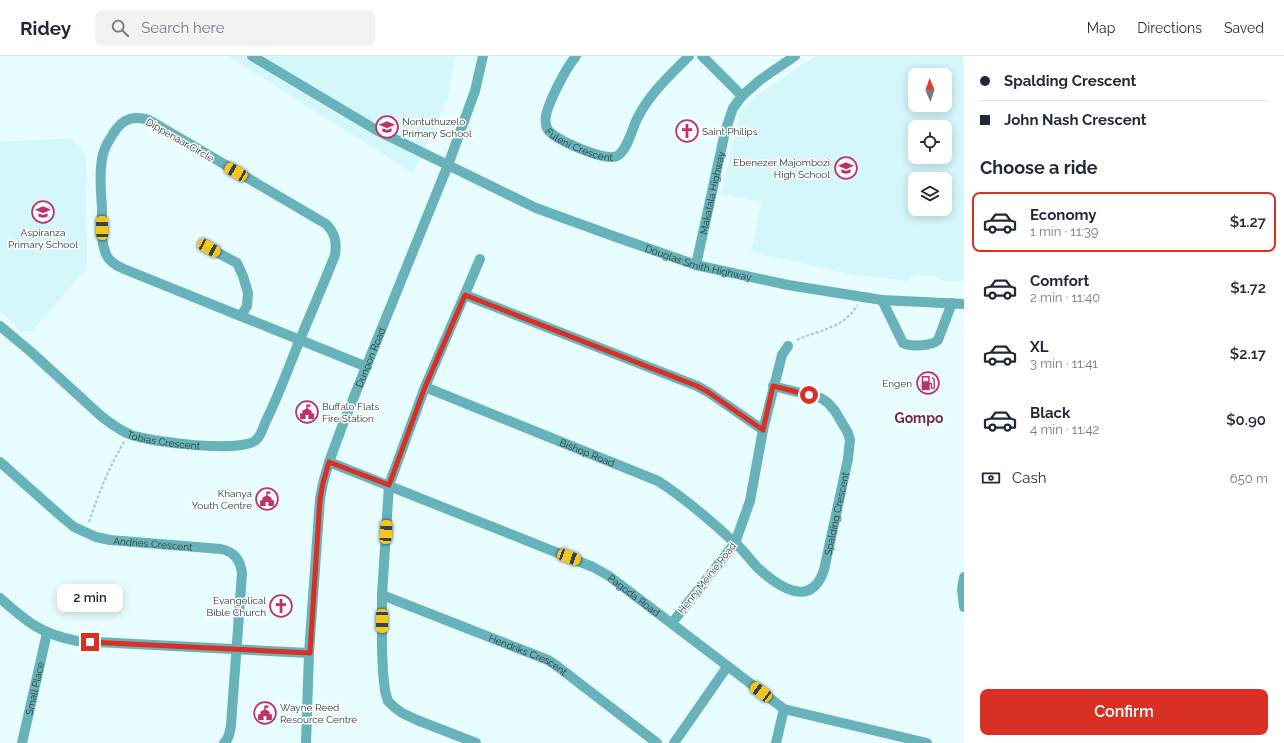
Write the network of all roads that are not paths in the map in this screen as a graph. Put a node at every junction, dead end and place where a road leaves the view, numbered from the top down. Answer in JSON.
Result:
{"nodes":[{"id":1,"x":252,"y":56,"type":"edge"},
{"id":2,"x":483,"y":56,"type":"edge"},
{"id":3,"x":576,"y":56,"type":"edge"},
{"id":4,"x":689,"y":56,"type":"edge"},
{"id":5,"x":702,"y":56,"type":"edge"},
{"id":6,"x":795,"y":56,"type":"edge"},
{"id":7,"x":742,"y":96,"type":"junction"},
{"id":8,"x":448,"y":165,"type":"junction"},
{"id":9,"x":209,"y":248,"type":"dead end"},
{"id":10,"x":480,"y":259,"type":"dead end"},
{"id":11,"x":696,"y":265,"type":"junction"},
{"id":12,"x":465,"y":295,"type":"junction"},
{"id":13,"x":882,"y":300,"type":"junction"},
{"id":14,"x":952,"y":303,"type":"junction"},
{"id":15,"x":964,"y":304,"type":"edge"},
{"id":16,"x":241,"y":316,"type":"junction"},
{"id":17,"x":0,"y":326,"type":"edge"},
{"id":18,"x":299,"y":340,"type":"junction"},
{"id":19,"x":788,"y":346,"type":"road end"},
{"id":20,"x":367,"y":367,"type":"junction"},
{"id":21,"x":773,"y":386,"type":"junction"},
{"id":22,"x":425,"y":387,"type":"junction"},
{"id":23,"x":763,"y":430,"type":"junction"},
{"id":24,"x":0,"y":462,"type":"edge"},
{"id":25,"x":329,"y":462,"type":"junction"},
{"id":26,"x":389,"y":485,"type":"junction"},
{"id":27,"x":736,"y":543,"type":"junction"},
{"id":28,"x":964,"y":577,"type":"edge"},
{"id":29,"x":382,"y":595,"type":"junction"},
{"id":30,"x":0,"y":598,"type":"edge"},
{"id":31,"x":964,"y":607,"type":"edge"},
{"id":32,"x":672,"y":623,"type":"junction"},
{"id":33,"x":47,"y":633,"type":"junction"},
{"id":34,"x":237,"y":650,"type":"junction"},
{"id":35,"x":310,"y":653,"type":"junction"},
{"id":36,"x":727,"y":667,"type":"junction"},
{"id":37,"x":784,"y":709,"type":"junction"},
{"id":38,"x":901,"y":740,"type":"edge"},
{"id":39,"x":22,"y":743,"type":"edge"},
{"id":40,"x":224,"y":743,"type":"edge"},
{"id":41,"x":306,"y":743,"type":"edge"},
{"id":42,"x":476,"y":743,"type":"edge"},
{"id":43,"x":656,"y":743,"type":"edge"},
{"id":44,"x":674,"y":743,"type":"edge"},
{"id":45,"x":776,"y":743,"type":"edge"},
{"id":46,"x":927,"y":743,"type":"edge"}],
"edges":[{"from":1,"to":8,"type":"street","name":"Douglas Smith Highway"},
{"from":2,"to":8,"type":"street","name":"Dunoon Road"},
{"from":3,"to":4,"type":"street","name":"Fuleni Crescent"},
{"from":5,"to":7,"type":"street"},
{"from":6,"to":7,"type":"street","name":"Makatala Highway"},
{"from":7,"to":11,"type":"street","name":"Makatala Highway"},
{"from":8,"to":11,"type":"street","name":"Douglas Smith Highway"},
{"from":8,"to":20,"type":"street","name":"Dunoon Road"},
{"from":9,"to":16,"type":"street"},
{"from":10,"to":12,"type":"street"},
{"from":11,"to":13,"type":"street","name":"Douglas Smith Highway"},
{"from":12,"to":22,"type":"street"},
{"from":12,"to":23,"type":"street"},
{"from":13,"to":14,"type":"street","name":"Douglas Smith Highway"},
{"from":13,"to":14,"type":"street"},
{"from":14,"to":15,"type":"street","name":"Douglas Smith Highway"},
{"from":16,"to":18,"type":"street","name":"Dippenaar Circle"},
{"from":16,"to":18,"type":"street","name":"Dippenaar Circle"},
{"from":17,"to":18,"type":"street","name":"Tobias Crescent"},
{"from":18,"to":20,"type":"street","name":"Dippenaar Circle"},
{"from":19,"to":21,"type":"street","name":"Henry Meinie Road"},
{"from":20,"to":25,"type":"street","name":"Dunoon Road"},
{"from":21,"to":23,"type":"street","name":"Henry Meinie Road"},
{"from":21,"to":27,"type":"street","name":"Spalding Crescent"},
{"from":22,"to":26,"type":"street"},
{"from":22,"to":27,"type":"street","name":"Bishop Road"},
{"from":23,"to":27,"type":"street","name":"Henry Meinie Road"},
{"from":24,"to":34,"type":"street","name":"Andries Crescent"},
{"from":25,"to":26,"type":"street","name":"Pagoda Road"},
{"from":25,"to":35,"type":"street","name":"Dunoon Road"},
{"from":26,"to":29,"type":"street"},
{"from":26,"to":32,"type":"street","name":"Pagoda Road"},
{"from":27,"to":32,"type":"street","name":"Henry Meinie Road"},
{"from":28,"to":31,"type":"street"},
{"from":29,"to":42,"type":"street"},
{"from":29,"to":43,"type":"street","name":"Hendriks Crescent"},
{"from":30,"to":33,"type":"street"},
{"from":32,"to":36,"type":"street","name":"Pagoda Road"},
{"from":33,"to":34,"type":"street"},
{"from":33,"to":39,"type":"street","name":"Small Place"},
{"from":34,"to":35,"type":"street"},
{"from":34,"to":40,"type":"street","name":"Andries Crescent"},
{"from":35,"to":41,"type":"street","name":"Dunoon Road"},
{"from":36,"to":37,"type":"street","name":"Pagoda Road"},
{"from":36,"to":44,"type":"street"},
{"from":37,"to":38,"type":"street","name":"Pagoda Road"},
{"from":37,"to":45,"type":"street"},
{"from":38,"to":46,"type":"street","name":"Pagoda Road"}]}
